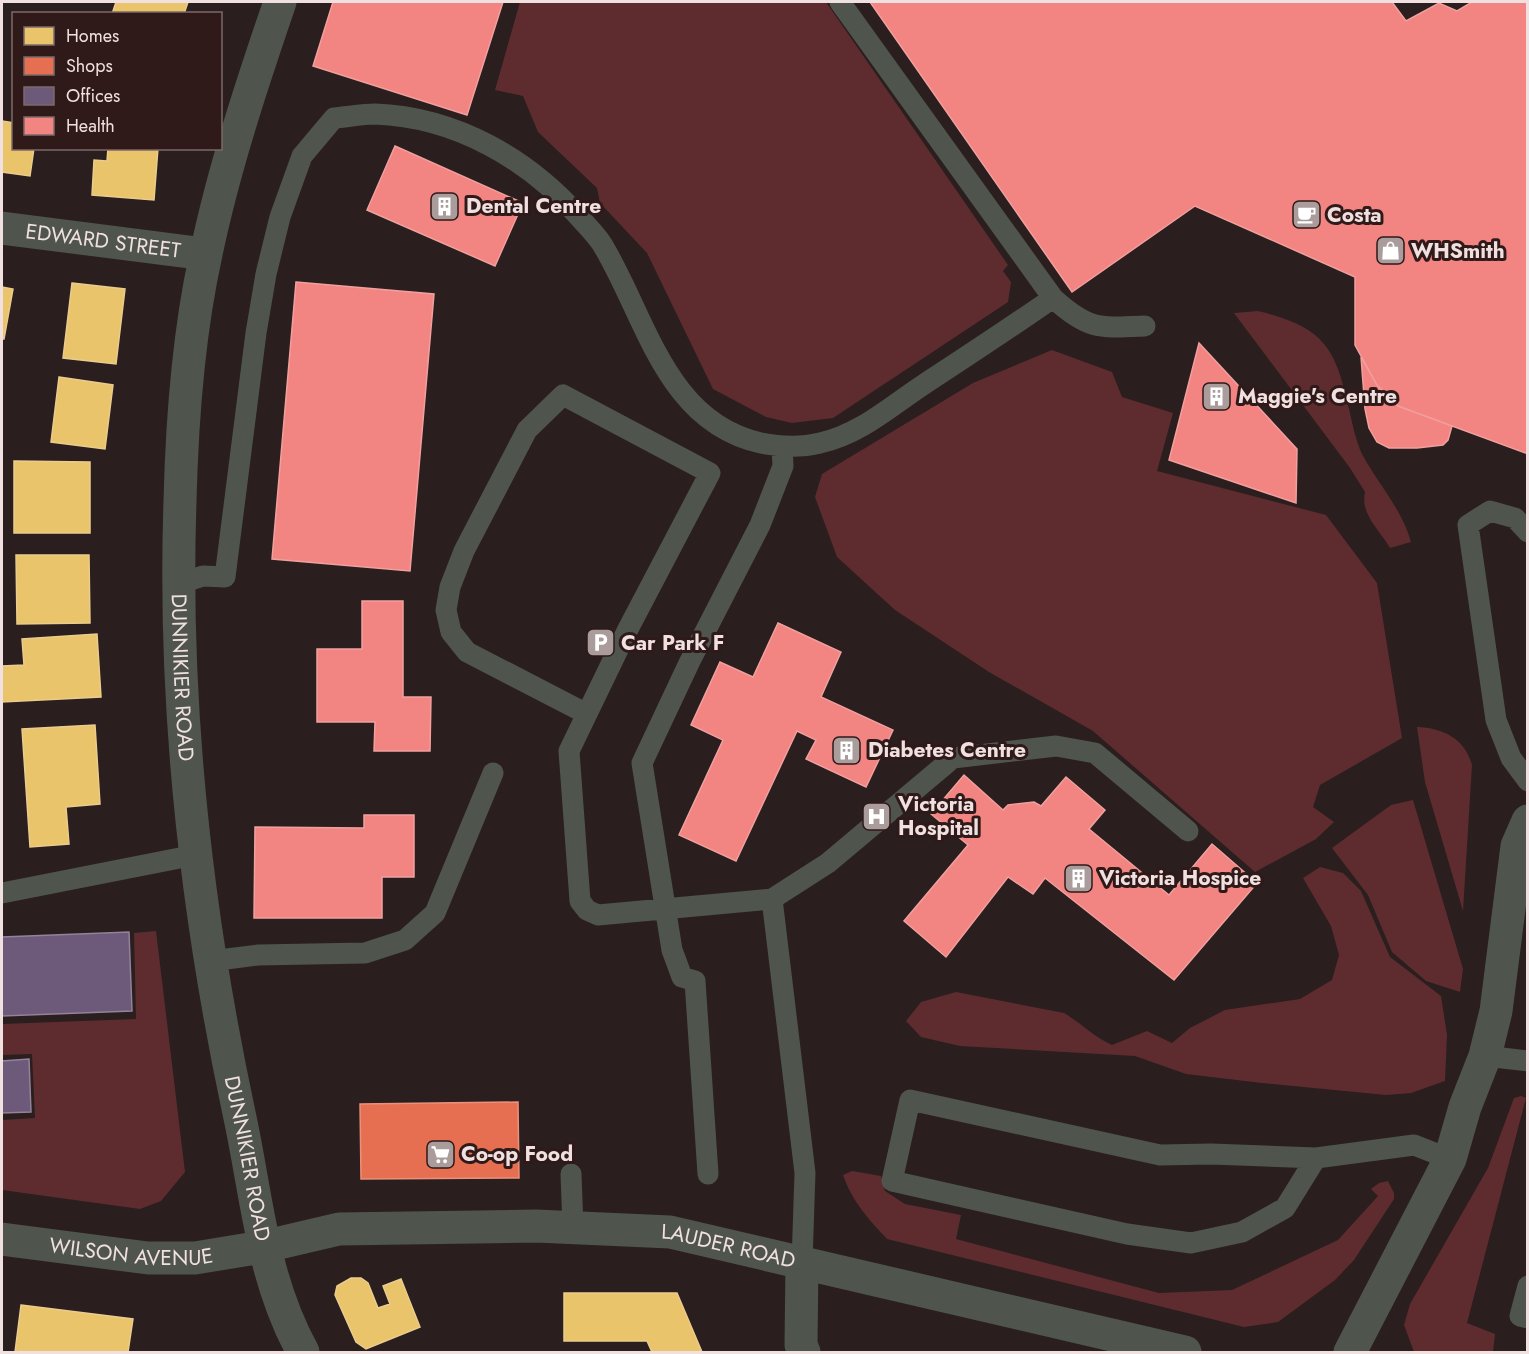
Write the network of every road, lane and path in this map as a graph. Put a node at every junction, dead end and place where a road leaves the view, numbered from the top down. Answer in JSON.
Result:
{"nodes":[{"id":1,"x":280,"y":2,"type":"edge"},
{"id":2,"x":840,"y":2,"type":"edge"},
{"id":3,"x":2,"y":228,"type":"edge"},
{"id":4,"x":205,"y":255,"type":"junction"},
{"id":5,"x":1053,"y":298,"type":"junction"},
{"id":6,"x":1145,"y":326,"type":"dead end"},
{"id":7,"x":782,"y":447,"type":"junction"},
{"id":8,"x":1527,"y":532,"type":"edge"},
{"id":9,"x":178,"y":584,"type":"junction"},
{"id":10,"x":587,"y":714,"type":"junction"},
{"id":11,"x":493,"y":773,"type":"dead end"},
{"id":12,"x":1527,"y":781,"type":"edge"},
{"id":13,"x":1527,"y":820,"type":"edge"},
{"id":14,"x":1188,"y":831,"type":"dead end"},
{"id":15,"x":195,"y":855,"type":"junction"},
{"id":16,"x":2,"y":893,"type":"edge"},
{"id":17,"x":772,"y":899,"type":"junction"},
{"id":18,"x":665,"y":908,"type":"junction"},
{"id":19,"x":211,"y":961,"type":"junction"},
{"id":20,"x":1485,"y":1056,"type":"junction"},
{"id":21,"x":1527,"y":1061,"type":"edge"},
{"id":22,"x":1316,"y":1158,"type":"junction"},
{"id":23,"x":1450,"y":1159,"type":"junction"},
{"id":24,"x":571,"y":1174,"type":"dead end"},
{"id":25,"x":708,"y":1174,"type":"dead end"},
{"id":26,"x":573,"y":1228,"type":"junction"},
{"id":27,"x":2,"y":1239,"type":"edge"},
{"id":28,"x":262,"y":1247,"type":"junction"},
{"id":29,"x":802,"y":1262,"type":"junction"},
{"id":30,"x":1527,"y":1286,"type":"edge"},
{"id":31,"x":1527,"y":1318,"type":"edge"},
{"id":32,"x":303,"y":1353,"type":"edge"},
{"id":33,"x":804,"y":1353,"type":"edge"},
{"id":34,"x":1185,"y":1353,"type":"edge"},
{"id":35,"x":1350,"y":1353,"type":"edge"}],
"edges":[{"from":1,"to":4,"type":"street","name":"DUNNIKIER ROAD"},
{"from":2,"to":5,"type":"lane"},
{"from":3,"to":4,"type":"street","name":"EDWARD STREET"},
{"from":4,"to":9,"type":"street","name":"DUNNIKIER ROAD"},
{"from":5,"to":6,"type":"lane"},
{"from":5,"to":7,"type":"lane"},
{"from":7,"to":9,"type":"lane"},
{"from":7,"to":18,"type":"lane"},
{"from":8,"to":12,"type":"lane"},
{"from":9,"to":15,"type":"street","name":"DUNNIKIER ROAD"},
{"from":10,"to":10,"type":"lane"},
{"from":10,"to":18,"type":"lane"},
{"from":11,"to":19,"type":"lane"},
{"from":13,"to":20,"type":"street"},
{"from":14,"to":17,"type":"lane"},
{"from":15,"to":16,"type":"lane"},
{"from":15,"to":19,"type":"street","name":"DUNNIKIER ROAD"},
{"from":17,"to":18,"type":"lane"},
{"from":17,"to":29,"type":"lane"},
{"from":18,"to":25,"type":"lane"},
{"from":19,"to":28,"type":"street","name":"DUNNIKIER ROAD"},
{"from":20,"to":21,"type":"lane"},
{"from":20,"to":23,"type":"street"},
{"from":22,"to":22,"type":"lane"},
{"from":22,"to":23,"type":"lane"},
{"from":23,"to":35,"type":"street"},
{"from":24,"to":26,"type":"lane"},
{"from":26,"to":28,"type":"street","name":"LAUDER ROAD"},
{"from":26,"to":29,"type":"street","name":"LAUDER ROAD"},
{"from":27,"to":28,"type":"street","name":"WILSON AVENUE"},
{"from":28,"to":32,"type":"street","name":"DUNNIKIER ROAD"},
{"from":29,"to":33,"type":"street"},
{"from":29,"to":34,"type":"street","name":"LAUDER ROAD"},
{"from":30,"to":31,"type":"lane"}]}
